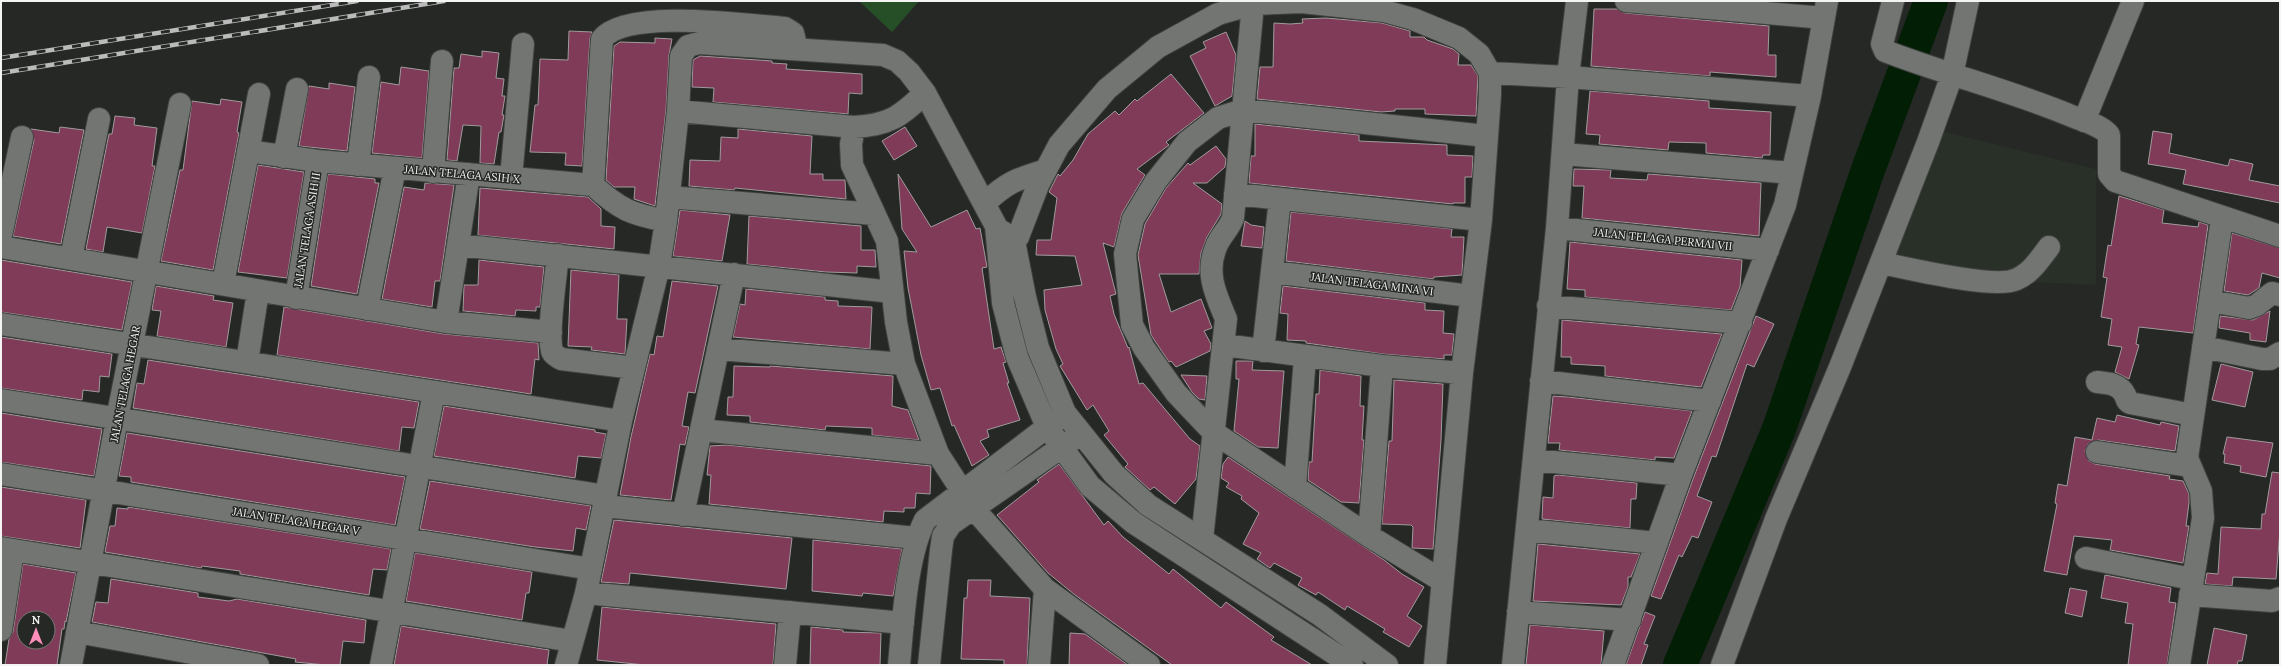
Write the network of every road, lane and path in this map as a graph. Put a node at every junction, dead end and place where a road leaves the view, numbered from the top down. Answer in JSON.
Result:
{"nodes":[{"id":1,"x":1577,"y":1,"type":"edge"},
{"id":2,"x":1626,"y":1,"type":"edge"},
{"id":3,"x":1893,"y":1,"type":"edge"},
{"id":4,"x":1968,"y":1,"type":"edge"},
{"id":5,"x":2133,"y":1,"type":"edge"},
{"id":6,"x":1253,"y":4,"type":"junction"},
{"id":7,"x":1826,"y":10,"type":"edge"},
{"id":8,"x":523,"y":44,"type":"dead end"},
{"id":9,"x":797,"y":49,"type":"junction"},
{"id":10,"x":442,"y":61,"type":"dead end"},
{"id":11,"x":1944,"y":72,"type":"junction"},
{"id":12,"x":1490,"y":73,"type":"junction"},
{"id":13,"x":1568,"y":76,"type":"junction"},
{"id":14,"x":369,"y":77,"type":"dead end"},
{"id":15,"x":297,"y":89,"type":"dead end"},
{"id":16,"x":925,"y":93,"type":"junction"},
{"id":17,"x":259,"y":94,"type":"dead end"},
{"id":18,"x":1810,"y":96,"type":"junction"},
{"id":19,"x":180,"y":104,"type":"dead end"},
{"id":20,"x":1243,"y":110,"type":"junction"},
{"id":21,"x":678,"y":111,"type":"junction"},
{"id":22,"x":99,"y":119,"type":"dead end"},
{"id":23,"x":2084,"y":121,"type":"junction"},
{"id":24,"x":854,"y":127,"type":"junction"},
{"id":25,"x":1486,"y":136,"type":"junction"},
{"id":26,"x":22,"y":138,"type":"dead end"},
{"id":27,"x":248,"y":151,"type":"junction"},
{"id":28,"x":1563,"y":154,"type":"junction"},
{"id":29,"x":284,"y":157,"type":"junction"},
{"id":30,"x":318,"y":161,"type":"junction"},
{"id":31,"x":358,"y":165,"type":"junction"},
{"id":32,"x":395,"y":168,"type":"junction"},
{"id":33,"x":1046,"y":170,"type":"junction"},
{"id":34,"x":433,"y":172,"type":"junction"},
{"id":35,"x":1792,"y":173,"type":"junction"},
{"id":36,"x":469,"y":174,"type":"junction"},
{"id":37,"x":512,"y":178,"type":"junction"},
{"id":38,"x":593,"y":185,"type":"junction"},
{"id":39,"x":1235,"y":194,"type":"junction"},
{"id":40,"x":669,"y":196,"type":"junction"},
{"id":41,"x":1280,"y":199,"type":"junction"},
{"id":42,"x":985,"y":203,"type":"junction"},
{"id":43,"x":874,"y":214,"type":"junction"},
{"id":44,"x":2222,"y":218,"type":"junction"},
{"id":45,"x":1481,"y":220,"type":"junction"},
{"id":46,"x":666,"y":221,"type":"junction"},
{"id":47,"x":1557,"y":228,"type":"junction"},
{"id":48,"x":1,"y":235,"type":"edge"},
{"id":49,"x":2280,"y":236,"type":"edge"},
{"id":50,"x":1003,"y":237,"type":"junction"},
{"id":51,"x":458,"y":245,"type":"junction"},
{"id":52,"x":1,"y":247,"type":"edge"},
{"id":53,"x":2049,"y":247,"type":"dead end"},
{"id":54,"x":1768,"y":250,"type":"junction"},
{"id":55,"x":558,"y":255,"type":"junction"},
{"id":56,"x":71,"y":258,"type":"junction"},
{"id":57,"x":1881,"y":263,"type":"junction"},
{"id":58,"x":659,"y":266,"type":"junction"},
{"id":59,"x":148,"y":270,"type":"junction"},
{"id":60,"x":1272,"y":272,"type":"junction"},
{"id":61,"x":734,"y":274,"type":"junction"},
{"id":62,"x":223,"y":284,"type":"junction"},
{"id":63,"x":258,"y":291,"type":"junction"},
{"id":64,"x":892,"y":292,"type":"junction"},
{"id":65,"x":2280,"y":295,"type":"edge"},
{"id":66,"x":1471,"y":296,"type":"junction"},
{"id":67,"x":296,"y":298,"type":"junction"},
{"id":68,"x":2210,"y":301,"type":"junction"},
{"id":69,"x":1548,"y":306,"type":"junction"},
{"id":70,"x":367,"y":309,"type":"junction"},
{"id":71,"x":446,"y":322,"type":"junction"},
{"id":72,"x":1741,"y":322,"type":"junction"},
{"id":73,"x":1,"y":324,"type":"edge"},
{"id":74,"x":551,"y":332,"type":"junction"},
{"id":75,"x":132,"y":344,"type":"junction"},
{"id":76,"x":1224,"y":345,"type":"junction"},
{"id":77,"x":2203,"y":347,"type":"junction"},
{"id":78,"x":718,"y":349,"type":"junction"},
{"id":79,"x":1263,"y":351,"type":"junction"},
{"id":80,"x":2280,"y":353,"type":"edge"},
{"id":81,"x":1305,"y":357,"type":"junction"},
{"id":82,"x":247,"y":362,"type":"junction"},
{"id":83,"x":904,"y":364,"type":"junction"},
{"id":84,"x":1382,"y":366,"type":"junction"},
{"id":85,"x":634,"y":368,"type":"junction"},
{"id":86,"x":1462,"y":373,"type":"junction"},
{"id":87,"x":1541,"y":381,"type":"junction"},
{"id":88,"x":2097,"y":382,"type":"dead end"},
{"id":89,"x":434,"y":392,"type":"junction"},
{"id":90,"x":1,"y":400,"type":"edge"},
{"id":91,"x":1710,"y":401,"type":"junction"},
{"id":92,"x":1065,"y":413,"type":"junction"},
{"id":93,"x":2193,"y":415,"type":"junction"},
{"id":94,"x":117,"y":419,"type":"junction"},
{"id":95,"x":621,"y":421,"type":"junction"},
{"id":96,"x":1047,"y":427,"type":"junction"},
{"id":97,"x":701,"y":430,"type":"junction"},
{"id":98,"x":1213,"y":432,"type":"junction"},
{"id":99,"x":1081,"y":433,"type":"junction"},
{"id":100,"x":1061,"y":448,"type":"junction"},
{"id":101,"x":2097,"y":452,"type":"dead end"},
{"id":102,"x":938,"y":454,"type":"junction"},
{"id":103,"x":1534,"y":460,"type":"junction"},
{"id":104,"x":420,"y":466,"type":"junction"},
{"id":105,"x":2189,"y":466,"type":"junction"},
{"id":106,"x":1,"y":474,"type":"edge"},
{"id":107,"x":1681,"y":475,"type":"junction"},
{"id":108,"x":1295,"y":487,"type":"junction"},
{"id":109,"x":105,"y":490,"type":"junction"},
{"id":110,"x":967,"y":500,"type":"junction"},
{"id":111,"x":605,"y":501,"type":"junction"},
{"id":112,"x":683,"y":515,"type":"junction"},
{"id":113,"x":1527,"y":530,"type":"junction"},
{"id":114,"x":1369,"y":536,"type":"junction"},
{"id":115,"x":916,"y":538,"type":"junction"},
{"id":116,"x":406,"y":539,"type":"junction"},
{"id":117,"x":1202,"y":539,"type":"junction"},
{"id":118,"x":1657,"y":543,"type":"junction"},
{"id":119,"x":7,"y":549,"type":"edge"},
{"id":120,"x":2086,"y":558,"type":"dead end"},
{"id":121,"x":92,"y":562,"type":"junction"},
{"id":122,"x":591,"y":569,"type":"junction"},
{"id":123,"x":1441,"y":580,"type":"junction"},
{"id":124,"x":2191,"y":587,"type":"junction"},
{"id":125,"x":1045,"y":589,"type":"junction"},
{"id":126,"x":586,"y":593,"type":"junction"},
{"id":127,"x":2280,"y":598,"type":"edge"},
{"id":128,"x":392,"y":612,"type":"junction"},
{"id":129,"x":790,"y":612,"type":"junction"},
{"id":130,"x":1518,"y":612,"type":"junction"},
{"id":131,"x":1630,"y":620,"type":"junction"},
{"id":132,"x":903,"y":623,"type":"junction"},
{"id":133,"x":1,"y":630,"type":"edge"},
{"id":134,"x":77,"y":632,"type":"junction"},
{"id":135,"x":572,"y":641,"type":"junction"},
{"id":136,"x":72,"y":665,"type":"edge"},
{"id":137,"x":258,"y":665,"type":"edge"},
{"id":138,"x":381,"y":665,"type":"edge"},
{"id":139,"x":566,"y":665,"type":"edge"},
{"id":140,"x":785,"y":665,"type":"edge"},
{"id":141,"x":899,"y":665,"type":"edge"},
{"id":142,"x":929,"y":665,"type":"edge"},
{"id":143,"x":1039,"y":665,"type":"edge"},
{"id":144,"x":1149,"y":665,"type":"edge"},
{"id":145,"x":1352,"y":665,"type":"edge"},
{"id":146,"x":1387,"y":665,"type":"edge"},
{"id":147,"x":1435,"y":665,"type":"edge"},
{"id":148,"x":1513,"y":665,"type":"edge"},
{"id":149,"x":1613,"y":665,"type":"edge"},
{"id":150,"x":1722,"y":665,"type":"edge"},
{"id":151,"x":2179,"y":665,"type":"edge"}],
"edges":[{"from":1,"to":13,"type":"street"},
{"from":2,"to":7,"type":"street"},
{"from":3,"to":11,"type":"street"},
{"from":4,"to":11,"type":"street"},
{"from":5,"to":23,"type":"street"},
{"from":6,"to":12,"type":"street"},
{"from":6,"to":20,"type":"street"},
{"from":6,"to":33,"type":"street"},
{"from":7,"to":18,"type":"street"},
{"from":8,"to":37,"type":"street"},
{"from":9,"to":16,"type":"street"},
{"from":9,"to":21,"type":"street"},
{"from":9,"to":38,"type":"street"},
{"from":10,"to":34,"type":"street"},
{"from":11,"to":23,"type":"street"},
{"from":11,"to":57,"type":"street"},
{"from":12,"to":13,"type":"street"},
{"from":12,"to":25,"type":"street"},
{"from":13,"to":18,"type":"street"},
{"from":13,"to":28,"type":"street"},
{"from":14,"to":31,"type":"street"},
{"from":15,"to":29,"type":"street"},
{"from":16,"to":24,"type":"street"},
{"from":16,"to":42,"type":"street"},
{"from":17,"to":27,"type":"street"},
{"from":18,"to":35,"type":"street"},
{"from":19,"to":59,"type":"street","name":"JALAN TELAGA HEGAR"},
{"from":20,"to":25,"type":"street"},
{"from":20,"to":39,"type":"street"},
{"from":20,"to":98,"type":"street"},
{"from":21,"to":24,"type":"street"},
{"from":21,"to":40,"type":"street"},
{"from":22,"to":56,"type":"street"},
{"from":23,"to":44,"type":"street"},
{"from":24,"to":43,"type":"street"},
{"from":25,"to":45,"type":"street"},
{"from":26,"to":48,"type":"street"},
{"from":27,"to":29,"type":"street","name":"JALAN TELAGA ASIH X"},
{"from":27,"to":62,"type":"street"},
{"from":28,"to":35,"type":"street"},
{"from":28,"to":47,"type":"street"},
{"from":29,"to":30,"type":"street","name":"JALAN TELAGA ASIH X"},
{"from":30,"to":31,"type":"street","name":"JALAN TELAGA ASIH X"},
{"from":30,"to":67,"type":"street","name":"JALAN TELAGA ASIH II"},
{"from":31,"to":32,"type":"street","name":"JALAN TELAGA ASIH X"},
{"from":32,"to":34,"type":"street","name":"JALAN TELAGA ASIH X"},
{"from":32,"to":70,"type":"street"},
{"from":33,"to":42,"type":"street"},
{"from":33,"to":50,"type":"street"},
{"from":34,"to":36,"type":"street","name":"JALAN TELAGA ASIH X"},
{"from":35,"to":54,"type":"street"},
{"from":36,"to":37,"type":"street","name":"JALAN TELAGA ASIH X"},
{"from":36,"to":51,"type":"street"},
{"from":37,"to":38,"type":"street","name":"JALAN TELAGA ASIH X"},
{"from":38,"to":46,"type":"street"},
{"from":39,"to":41,"type":"street"},
{"from":39,"to":76,"type":"street"},
{"from":40,"to":43,"type":"street"},
{"from":40,"to":46,"type":"street"},
{"from":41,"to":45,"type":"street"},
{"from":41,"to":60,"type":"street"},
{"from":42,"to":50,"type":"street"},
{"from":43,"to":64,"type":"street"},
{"from":44,"to":49,"type":"street"},
{"from":44,"to":68,"type":"street"},
{"from":45,"to":66,"type":"street"},
{"from":46,"to":58,"type":"street"},
{"from":47,"to":54,"type":"street","name":"JALAN TELAGA PERMAI VII"},
{"from":47,"to":69,"type":"street"},
{"from":50,"to":92,"type":"street"},
{"from":50,"to":96,"type":"street"},
{"from":51,"to":55,"type":"street"},
{"from":51,"to":71,"type":"street"},
{"from":52,"to":56,"type":"street"},
{"from":53,"to":57,"type":"street"},
{"from":54,"to":72,"type":"street"},
{"from":55,"to":58,"type":"street"},
{"from":55,"to":74,"type":"street"},
{"from":56,"to":59,"type":"street"},
{"from":57,"to":150,"type":"street"},
{"from":58,"to":61,"type":"street"},
{"from":58,"to":85,"type":"street"},
{"from":59,"to":62,"type":"street"},
{"from":59,"to":75,"type":"street","name":"JALAN TELAGA HEGAR"},
{"from":60,"to":66,"type":"street","name":"JALAN TELAGA MINA VI"},
{"from":60,"to":79,"type":"street"},
{"from":61,"to":64,"type":"street"},
{"from":61,"to":78,"type":"street"},
{"from":62,"to":63,"type":"street"},
{"from":63,"to":67,"type":"street"},
{"from":63,"to":82,"type":"street"},
{"from":64,"to":83,"type":"street"},
{"from":65,"to":68,"type":"street"},
{"from":66,"to":86,"type":"street"},
{"from":67,"to":70,"type":"street"},
{"from":68,"to":77,"type":"street"},
{"from":69,"to":72,"type":"street"},
{"from":69,"to":87,"type":"street"},
{"from":70,"to":71,"type":"street"},
{"from":71,"to":74,"type":"street"},
{"from":72,"to":91,"type":"street"},
{"from":73,"to":75,"type":"street"},
{"from":74,"to":85,"type":"street"},
{"from":75,"to":82,"type":"street"},
{"from":75,"to":94,"type":"street","name":"JALAN TELAGA HEGAR"},
{"from":76,"to":79,"type":"street"},
{"from":76,"to":98,"type":"street"},
{"from":77,"to":80,"type":"street"},
{"from":77,"to":93,"type":"street"},
{"from":78,"to":83,"type":"street"},
{"from":78,"to":97,"type":"street"},
{"from":79,"to":81,"type":"street"},
{"from":81,"to":84,"type":"street"},
{"from":81,"to":108,"type":"street"},
{"from":82,"to":89,"type":"street"},
{"from":83,"to":102,"type":"street"},
{"from":84,"to":86,"type":"street"},
{"from":84,"to":114,"type":"street"},
{"from":85,"to":95,"type":"street"},
{"from":86,"to":123,"type":"street"},
{"from":87,"to":91,"type":"street"},
{"from":87,"to":103,"type":"street"},
{"from":88,"to":93,"type":"street"},
{"from":89,"to":95,"type":"street"},
{"from":89,"to":104,"type":"street"},
{"from":90,"to":94,"type":"street"},
{"from":91,"to":107,"type":"street"},
{"from":92,"to":96,"type":"street"},
{"from":92,"to":99,"type":"street"},
{"from":93,"to":105,"type":"street"},
{"from":94,"to":104,"type":"street"},
{"from":94,"to":109,"type":"street","name":"JALAN TELAGA HEGAR"},
{"from":95,"to":111,"type":"street"},
{"from":96,"to":100,"type":"street"},
{"from":96,"to":110,"type":"street"},
{"from":97,"to":102,"type":"street"},
{"from":97,"to":112,"type":"street"},
{"from":98,"to":108,"type":"street"},
{"from":98,"to":117,"type":"street"},
{"from":99,"to":100,"type":"street"},
{"from":99,"to":117,"type":"street"},
{"from":100,"to":110,"type":"street"},
{"from":100,"to":145,"type":"street"},
{"from":101,"to":105,"type":"street"},
{"from":102,"to":110,"type":"street"},
{"from":103,"to":107,"type":"street"},
{"from":103,"to":113,"type":"street"},
{"from":104,"to":111,"type":"street"},
{"from":104,"to":116,"type":"street"},
{"from":105,"to":124,"type":"street"},
{"from":106,"to":109,"type":"street","name":"JALAN TELAGA HEGAR V"},
{"from":107,"to":118,"type":"street"},
{"from":108,"to":114,"type":"street"},
{"from":109,"to":116,"type":"street","name":"JALAN TELAGA HEGAR V"},
{"from":109,"to":121,"type":"street","name":"JALAN TELAGA HEGAR"},
{"from":110,"to":115,"type":"street"},
{"from":110,"to":125,"type":"street"},
{"from":110,"to":142,"type":"street"},
{"from":111,"to":112,"type":"street"},
{"from":111,"to":122,"type":"street"},
{"from":112,"to":115,"type":"street"},
{"from":113,"to":118,"type":"street"},
{"from":113,"to":130,"type":"street"},
{"from":114,"to":123,"type":"street"},
{"from":115,"to":132,"type":"street"},
{"from":116,"to":122,"type":"street","name":"JALAN TELAGA HEGAR V"},
{"from":116,"to":128,"type":"street"},
{"from":117,"to":146,"type":"street"},
{"from":118,"to":131,"type":"street"},
{"from":119,"to":121,"type":"street"},
{"from":119,"to":133,"type":"street"},
{"from":120,"to":124,"type":"street"},
{"from":121,"to":128,"type":"street"},
{"from":121,"to":134,"type":"street","name":"JALAN TELAGA HEGAR"},
{"from":122,"to":126,"type":"street"},
{"from":123,"to":147,"type":"street"},
{"from":124,"to":127,"type":"street"},
{"from":124,"to":151,"type":"street"},
{"from":125,"to":143,"type":"street"},
{"from":125,"to":144,"type":"street"},
{"from":126,"to":129,"type":"street"},
{"from":126,"to":135,"type":"street"},
{"from":128,"to":135,"type":"street"},
{"from":128,"to":138,"type":"street"},
{"from":129,"to":132,"type":"street"},
{"from":129,"to":140,"type":"street"},
{"from":130,"to":131,"type":"street"},
{"from":130,"to":148,"type":"street"},
{"from":131,"to":149,"type":"street"},
{"from":132,"to":141,"type":"street"},
{"from":134,"to":136,"type":"street","name":"JALAN TELAGA HEGAR"},
{"from":134,"to":137,"type":"street"},
{"from":135,"to":139,"type":"street"}]}
